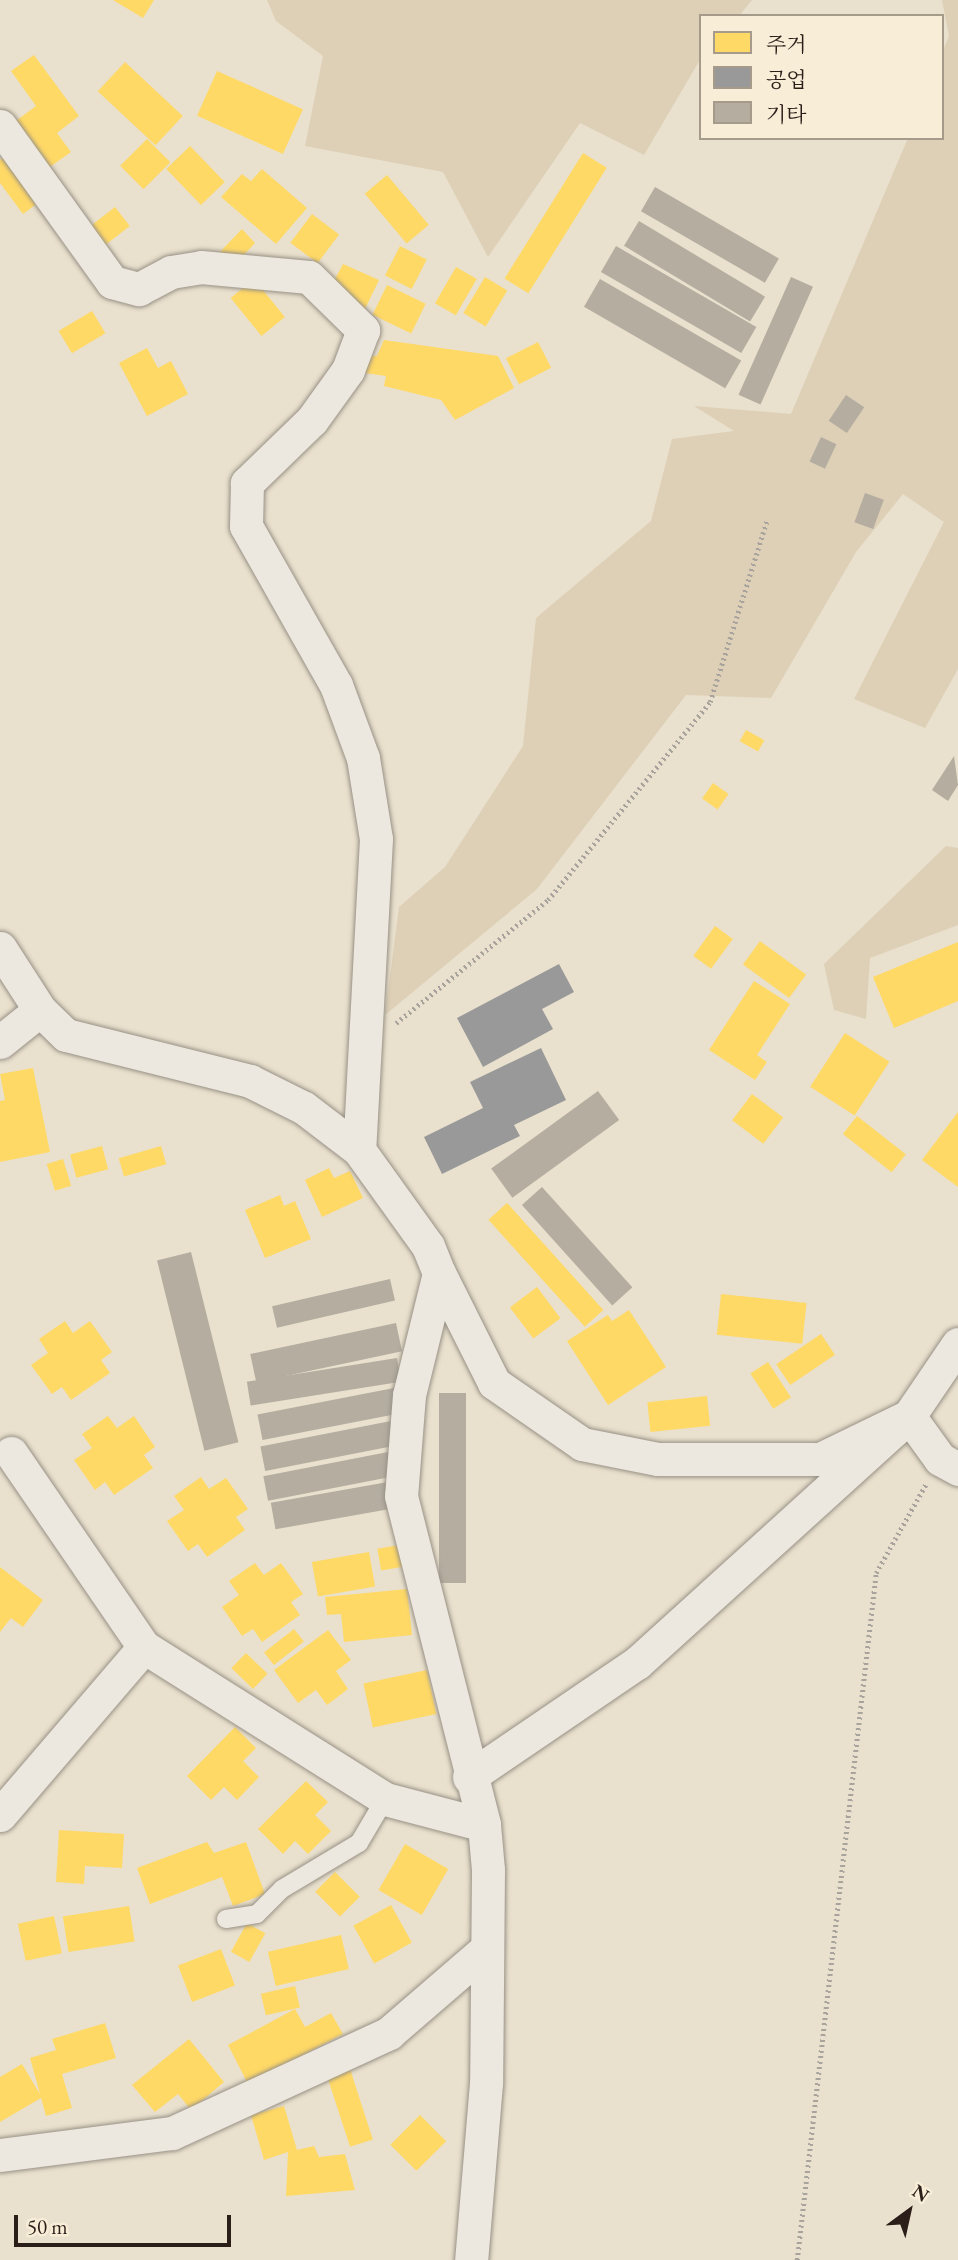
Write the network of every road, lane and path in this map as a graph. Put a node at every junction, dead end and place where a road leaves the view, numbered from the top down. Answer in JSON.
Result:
{"nodes":[{"id":1,"x":0,"y":126,"type":"edge"},
{"id":2,"x":767,"y":520,"type":"dead end"},
{"id":3,"x":0,"y":948,"type":"edge"},
{"id":4,"x":40,"y":1010,"type":"junction"},
{"id":5,"x":0,"y":1042,"type":"edge"},
{"id":6,"x":366,"y":1049,"type":"junction"},
{"id":7,"x":359,"y":1150,"type":"junction"},
{"id":8,"x":439,"y":1273,"type":"junction"},
{"id":9,"x":958,"y":1344,"type":"edge"},
{"id":10,"x":909,"y":1416,"type":"junction"},
{"id":11,"x":10,"y":1453,"type":"dead end"},
{"id":12,"x":949,"y":1464,"type":"edge"},
{"id":13,"x":144,"y":1647,"type":"junction"},
{"id":14,"x":469,"y":1777,"type":"junction"},
{"id":15,"x":385,"y":1799,"type":"junction"},
{"id":16,"x":0,"y":1815,"type":"edge"},
{"id":17,"x":484,"y":1825,"type":"junction"},
{"id":18,"x":226,"y":1919,"type":"dead end"},
{"id":19,"x":485,"y":1950,"type":"junction"},
{"id":20,"x":0,"y":2155,"type":"edge"},
{"id":21,"x":471,"y":2260,"type":"edge"},
{"id":22,"x":797,"y":2260,"type":"edge"}],
"edges":[{"from":1,"to":6,"type":"street"},
{"from":2,"to":6,"type":"path"},
{"from":3,"to":4,"type":"street"},
{"from":4,"to":5,"type":"street"},
{"from":4,"to":7,"type":"street"},
{"from":6,"to":7,"type":"street"},
{"from":7,"to":8,"type":"street"},
{"from":8,"to":10,"type":"street"},
{"from":8,"to":14,"type":"street"},
{"from":9,"to":10,"type":"street"},
{"from":10,"to":12,"type":"street"},
{"from":10,"to":14,"type":"street"},
{"from":11,"to":13,"type":"street"},
{"from":12,"to":22,"type":"path"},
{"from":13,"to":15,"type":"street"},
{"from":13,"to":16,"type":"street"},
{"from":14,"to":17,"type":"street"},
{"from":15,"to":17,"type":"street"},
{"from":15,"to":18,"type":"lane"},
{"from":17,"to":19,"type":"street"},
{"from":19,"to":20,"type":"street"},
{"from":19,"to":21,"type":"street"}]}
